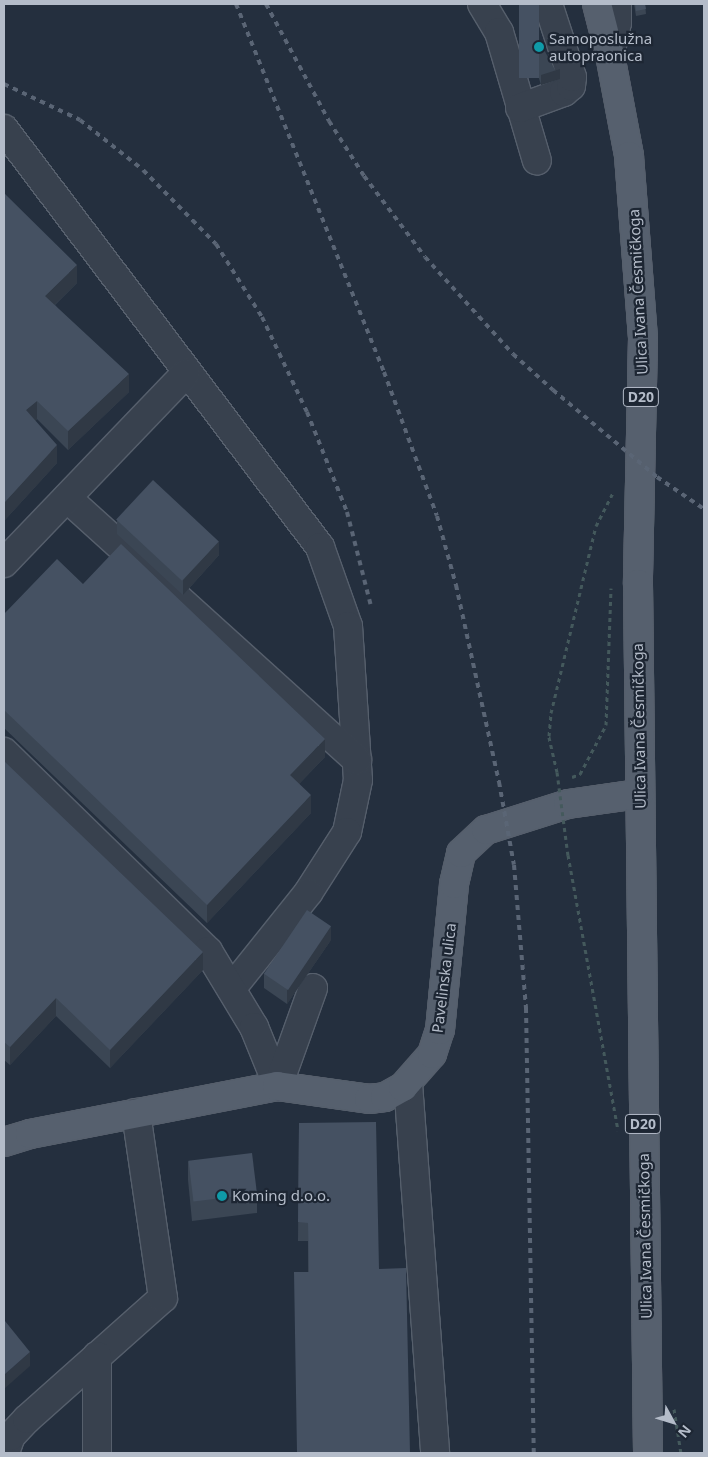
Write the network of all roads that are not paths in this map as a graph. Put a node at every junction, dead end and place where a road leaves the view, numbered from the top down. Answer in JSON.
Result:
{"nodes":[{"id":1,"x":482,"y":4,"type":"edge"},
{"id":2,"x":548,"y":4,"type":"edge"},
{"id":3,"x":597,"y":4,"type":"edge"},
{"id":4,"x":617,"y":4,"type":"edge"},
{"id":5,"x":610,"y":55,"type":"junction"},
{"id":6,"x":520,"y":108,"type":"junction"},
{"id":7,"x":4,"y":129,"type":"edge"},
{"id":8,"x":537,"y":161,"type":"dead end"},
{"id":9,"x":186,"y":373,"type":"junction"},
{"id":10,"x":67,"y":498,"type":"junction"},
{"id":11,"x":4,"y":563,"type":"edge"},
{"id":12,"x":4,"y":752,"type":"edge"},
{"id":13,"x":357,"y":760,"type":"junction"},
{"id":14,"x":640,"y":794,"type":"junction"},
{"id":15,"x":232,"y":988,"type":"junction"},
{"id":16,"x":312,"y":988,"type":"dead end"},
{"id":17,"x":408,"y":1083,"type":"junction"},
{"id":18,"x":278,"y":1086,"type":"junction"},
{"id":19,"x":136,"y":1113,"type":"junction"},
{"id":20,"x":4,"y":1142,"type":"edge"},
{"id":21,"x":97,"y":1356,"type":"junction"},
{"id":22,"x":5,"y":1453,"type":"edge"},
{"id":23,"x":97,"y":1453,"type":"edge"},
{"id":24,"x":435,"y":1453,"type":"edge"},
{"id":25,"x":648,"y":1453,"type":"edge"}],
"edges":[{"from":1,"to":6,"type":"street"},
{"from":2,"to":6,"type":"street"},
{"from":3,"to":5,"type":"main road","name":"Ulica Ivana Česmičkoga","number":"D20"},
{"from":4,"to":5,"type":"street"},
{"from":5,"to":14,"type":"main road","name":"Ulica Ivana Česmičkoga","number":"D20"},
{"from":6,"to":8,"type":"street"},
{"from":7,"to":9,"type":"street"},
{"from":9,"to":10,"type":"street"},
{"from":9,"to":13,"type":"street"},
{"from":10,"to":11,"type":"street"},
{"from":10,"to":13,"type":"street"},
{"from":12,"to":15,"type":"street"},
{"from":13,"to":15,"type":"street"},
{"from":14,"to":17,"type":"main road","name":"Pavelinska ulica"},
{"from":14,"to":25,"type":"main road","name":"Ulica Ivana Česmičkoga","number":"D20"},
{"from":15,"to":18,"type":"street"},
{"from":16,"to":18,"type":"street"},
{"from":17,"to":18,"type":"main road","name":"Pavelinska ulica"},
{"from":17,"to":24,"type":"street"},
{"from":18,"to":19,"type":"main road","name":"Pavelinska ulica"},
{"from":19,"to":20,"type":"main road","name":"Pavelinska ulica"},
{"from":19,"to":21,"type":"street"},
{"from":21,"to":22,"type":"street"},
{"from":21,"to":23,"type":"street"}]}
